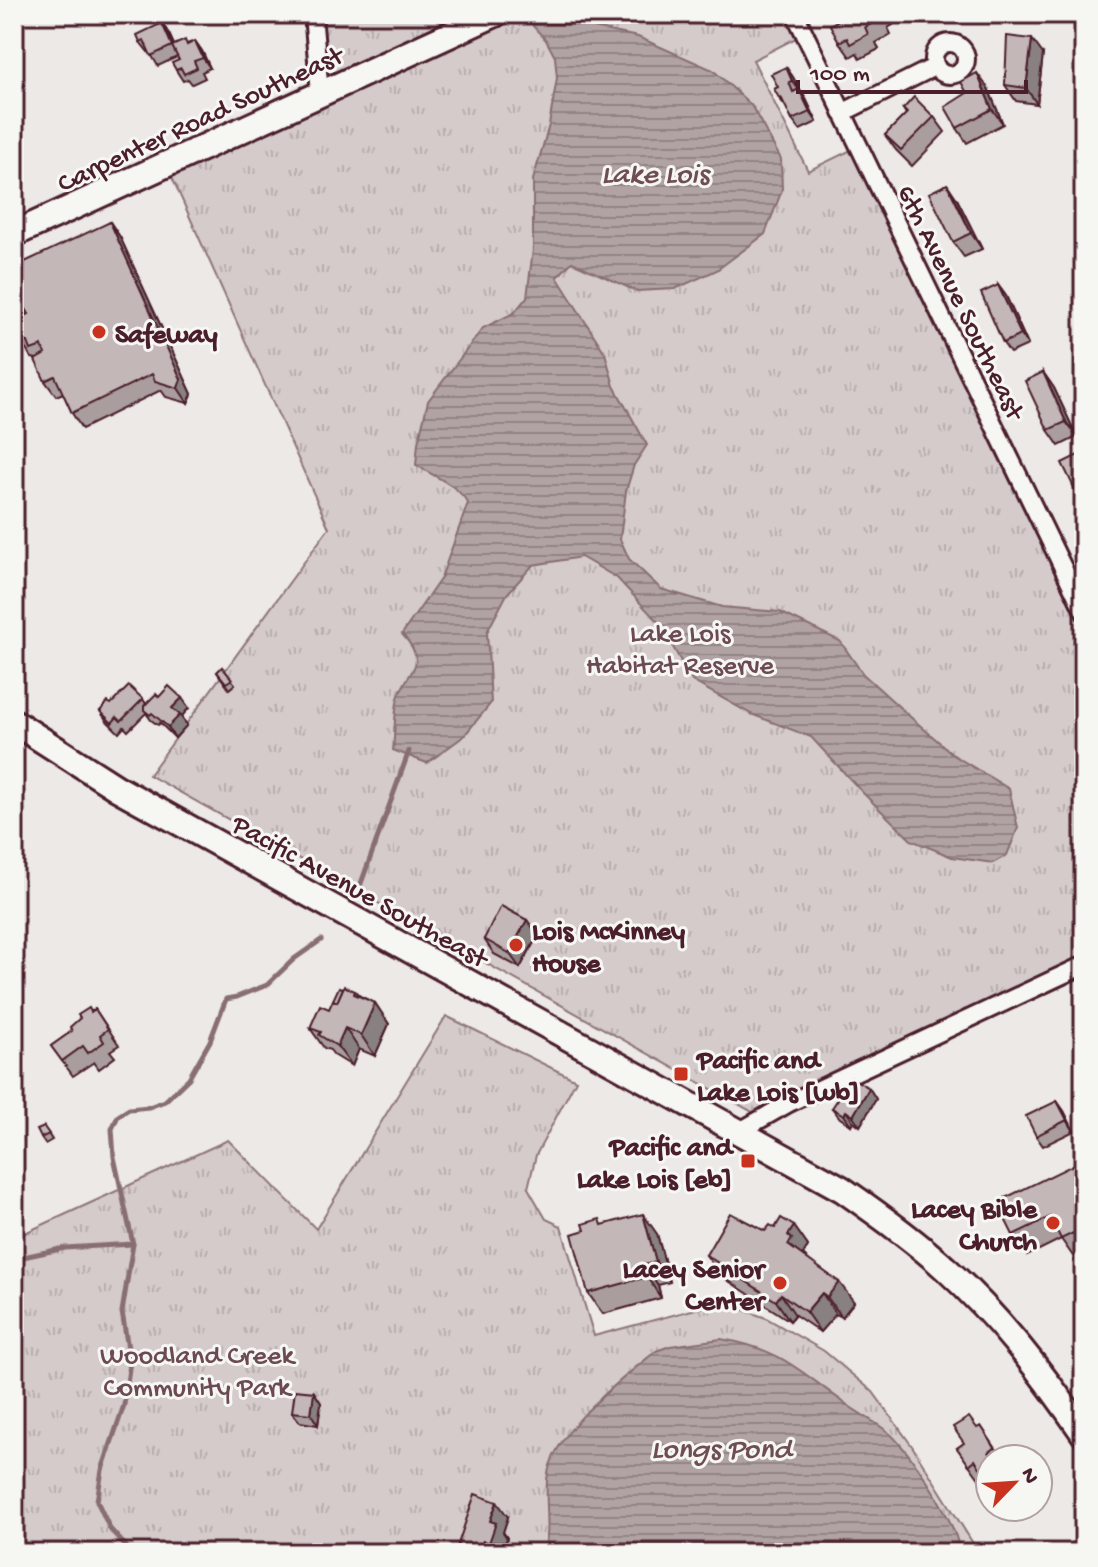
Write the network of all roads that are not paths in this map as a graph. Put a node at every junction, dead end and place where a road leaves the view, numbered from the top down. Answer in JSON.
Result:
{"nodes":[{"id":1,"x":313,"y":14,"type":"edge"},
{"id":2,"x":495,"y":14,"type":"edge"},
{"id":3,"x":795,"y":14,"type":"edge"},
{"id":4,"x":936,"y":66,"type":"dead end"},
{"id":5,"x":320,"y":94,"type":"junction"},
{"id":6,"x":842,"y":113,"type":"junction"},
{"id":7,"x":14,"y":234,"type":"edge"},
{"id":8,"x":1084,"y":611,"type":"edge"},
{"id":9,"x":14,"y":722,"type":"edge"},
{"id":10,"x":1084,"y":965,"type":"edge"},
{"id":11,"x":740,"y":1131,"type":"junction"},
{"id":12,"x":1084,"y":1434,"type":"edge"}],
"edges":[{"from":1,"to":5,"type":"street"},
{"from":2,"to":5,"type":"main road","name":"Carpenter Road Southeast"},
{"from":3,"to":6,"type":"street","name":"6th Avenue Southeast"},
{"from":4,"to":6,"type":"street"},
{"from":5,"to":7,"type":"main road","name":"Carpenter Road Southeast"},
{"from":6,"to":8,"type":"street","name":"6th Avenue Southeast"},
{"from":9,"to":11,"type":"main road","name":"Pacific Avenue Southeast"},
{"from":10,"to":11,"type":"street"},
{"from":11,"to":12,"type":"main road","name":"Pacific Avenue Southeast"}]}
